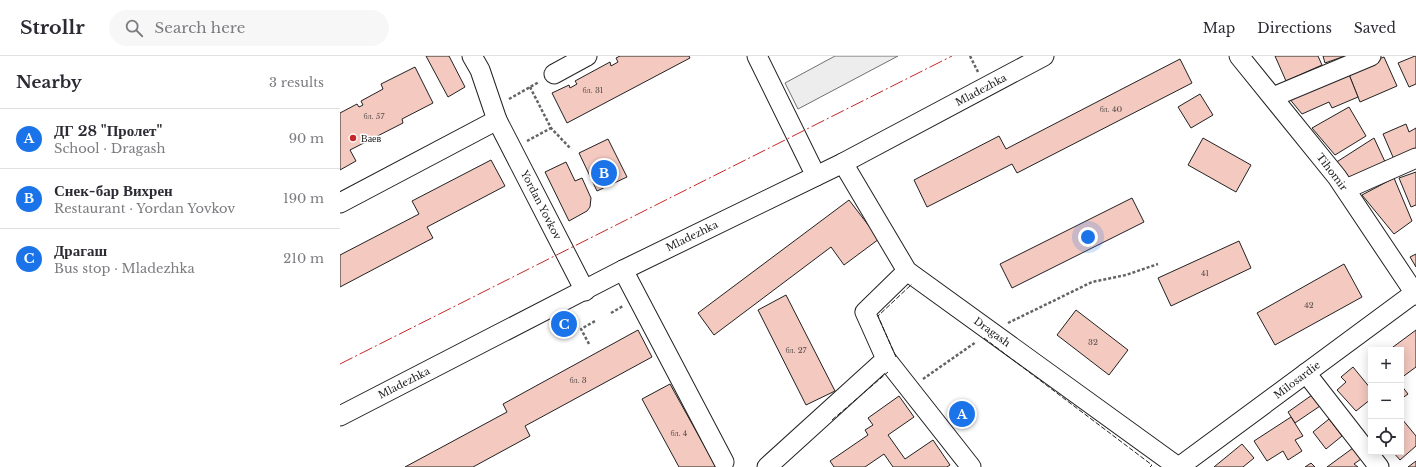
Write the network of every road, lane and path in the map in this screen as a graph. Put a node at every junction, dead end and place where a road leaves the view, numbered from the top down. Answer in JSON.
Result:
{"nodes":[{"id":1,"x":472,"y":56,"type":"edge"},
{"id":2,"x":587,"y":56,"type":"edge"},
{"id":3,"x":757,"y":56,"type":"edge"},
{"id":4,"x":1044,"y":56,"type":"edge"},
{"id":5,"x":1239,"y":56,"type":"edge"},
{"id":6,"x":1370,"y":56,"type":"edge"},
{"id":7,"x":554,"y":74,"type":"joint"},
{"id":8,"x":530,"y":87,"type":"junction"},
{"id":9,"x":1273,"y":97,"type":"junction"},
{"id":10,"x":495,"y":114,"type":"junction"},
{"id":11,"x":551,"y":128,"type":"junction"},
{"id":12,"x":512,"y":149,"type":"junction"},
{"id":13,"x":571,"y":149,"type":"dead end"},
{"id":14,"x":1416,"y":158,"type":"edge"},
{"id":15,"x":843,"y":162,"type":"junction"},
{"id":16,"x":816,"y":176,"type":"junction"},
{"id":17,"x":1346,"y":189,"type":"junction"},
{"id":18,"x":340,"y":203,"type":"edge"},
{"id":19,"x":1158,"y":264,"type":"dead end"},
{"id":20,"x":623,"y":270,"type":"junction"},
{"id":21,"x":907,"y":271,"type":"junction"},
{"id":22,"x":585,"y":291,"type":"junction"},
{"id":23,"x":1416,"y":293,"type":"edge"},
{"id":24,"x":629,"y":303,"type":"dead end"},
{"id":25,"x":611,"y":313,"type":"dead end"},
{"id":26,"x":595,"y":321,"type":"dead end"},
{"id":27,"x":991,"y":331,"type":"junction"},
{"id":28,"x":589,"y":344,"type":"dead end"},
{"id":29,"x":886,"y":359,"type":"junction"},
{"id":30,"x":1306,"y":373,"type":"junction"},
{"id":31,"x":910,"y":389,"type":"junction"},
{"id":32,"x":340,"y":416,"type":"edge"},
{"id":33,"x":724,"y":462,"type":"dead end"},
{"id":34,"x":767,"y":467,"type":"edge"},
{"id":35,"x":971,"y":467,"type":"edge"},
{"id":36,"x":1179,"y":467,"type":"edge"},
{"id":37,"x":1379,"y":467,"type":"edge"}],
"edges":[{"from":1,"to":10,"type":"street","name":"Yordan Yovkov"},
{"from":2,"to":7,"type":"street"},
{"from":3,"to":16,"type":"street"},
{"from":4,"to":15,"type":"street","name":"Mladezhka"},
{"from":5,"to":9,"type":"street","name":"Tihomir"},
{"from":6,"to":9,"type":"street"},
{"from":7,"to":8,"type":"path"},
{"from":8,"to":10,"type":"path"},
{"from":8,"to":11,"type":"path"},
{"from":9,"to":17,"type":"street","name":"Tihomir"},
{"from":10,"to":12,"type":"street","name":"Yordan Yovkov"},
{"from":10,"to":18,"type":"street"},
{"from":11,"to":12,"type":"path"},
{"from":11,"to":13,"type":"path"},
{"from":12,"to":22,"type":"street","name":"Yordan Yovkov"},
{"from":14,"to":17,"type":"street"},
{"from":15,"to":16,"type":"street","name":"Mladezhka"},
{"from":15,"to":21,"type":"street","name":"Dragash"},
{"from":16,"to":20,"type":"street","name":"Mladezhka"},
{"from":17,"to":23,"type":"street","name":"Tihomir"},
{"from":19,"to":27,"type":"path"},
{"from":20,"to":22,"type":"street","name":"Mladezhka"},
{"from":20,"to":33,"type":"street"},
{"from":21,"to":27,"type":"street","name":"Dragash"},
{"from":21,"to":29,"type":"street"},
{"from":22,"to":32,"type":"street","name":"Mladezhka"},
{"from":23,"to":30,"type":"street","name":"Milosardie"},
{"from":24,"to":25,"type":"path"},
{"from":26,"to":28,"type":"path"},
{"from":27,"to":31,"type":"path"},
{"from":27,"to":36,"type":"street","name":"Dragash"},
{"from":29,"to":31,"type":"street"},
{"from":29,"to":34,"type":"street"},
{"from":30,"to":36,"type":"street","name":"Milosardie"},
{"from":30,"to":37,"type":"street"},
{"from":31,"to":35,"type":"street"}]}
